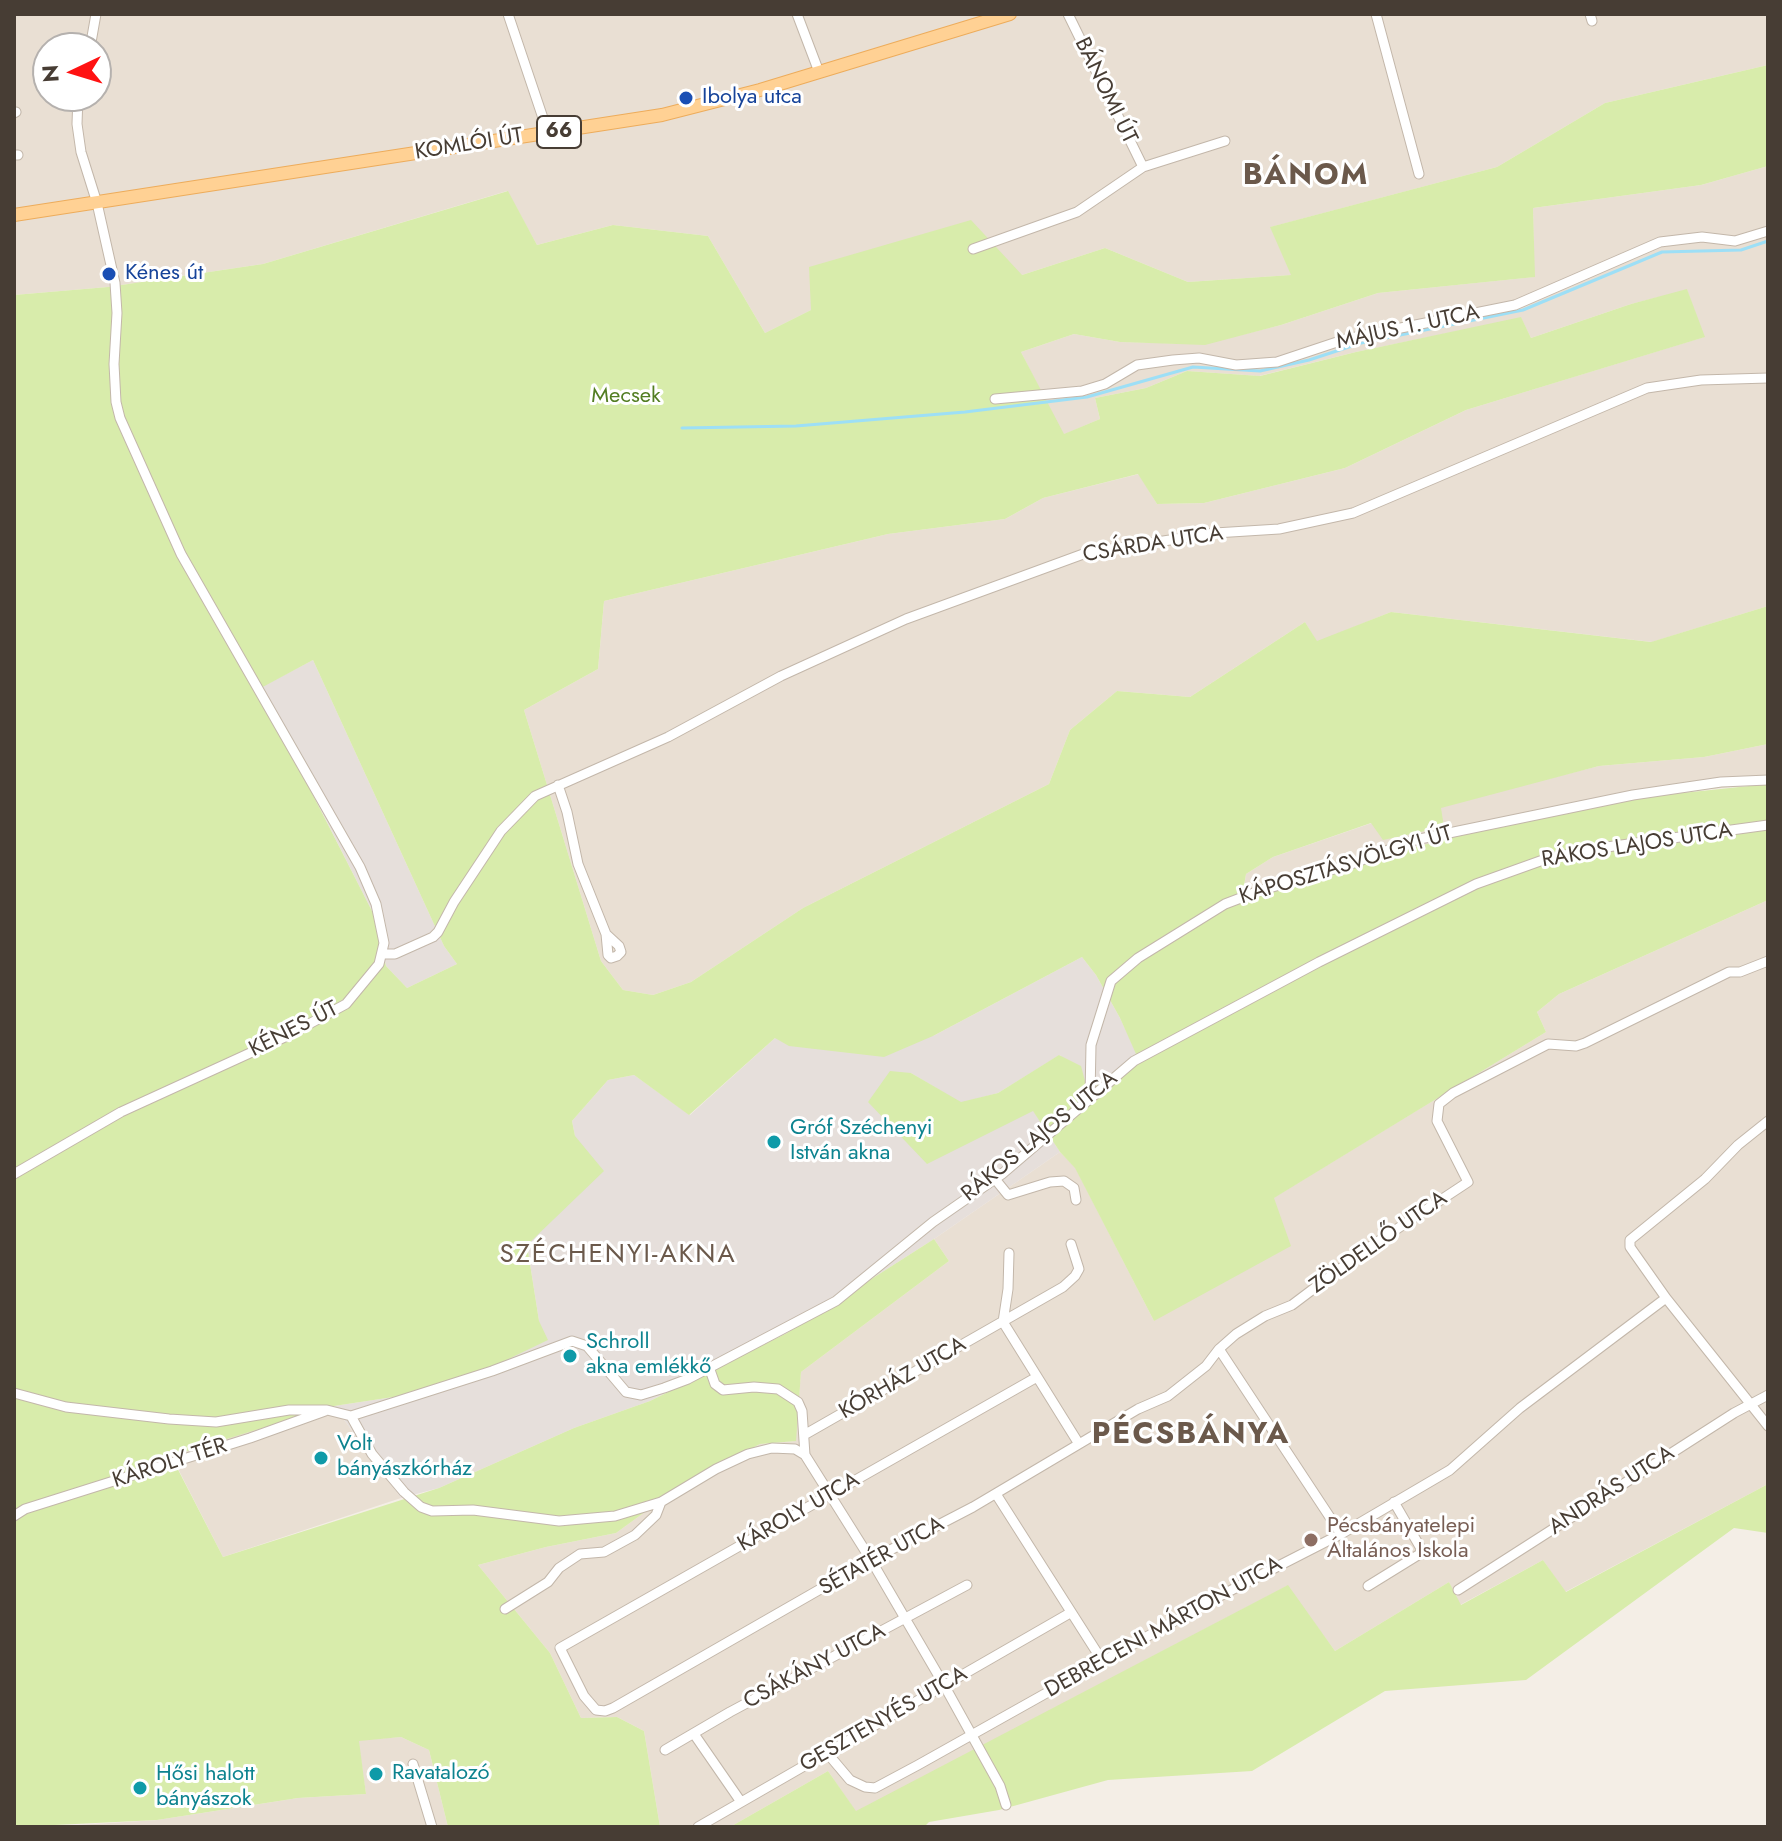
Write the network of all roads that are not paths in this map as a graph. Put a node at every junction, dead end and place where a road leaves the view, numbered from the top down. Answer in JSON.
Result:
{"nodes":[{"id":1,"x":508,"y":14,"type":"edge"},
{"id":2,"x":797,"y":14,"type":"edge"},
{"id":3,"x":1010,"y":14,"type":"edge"},
{"id":4,"x":1068,"y":14,"type":"edge"},
{"id":5,"x":1376,"y":14,"type":"edge"},
{"id":6,"x":819,"y":72,"type":"junction"},
{"id":7,"x":77,"y":112,"type":"edge"},
{"id":8,"x":548,"y":133,"type":"junction"},
{"id":9,"x":1225,"y":141,"type":"dead end"},
{"id":10,"x":1143,"y":167,"type":"junction"},
{"id":11,"x":1419,"y":174,"type":"dead end"},
{"id":12,"x":97,"y":203,"type":"junction"},
{"id":13,"x":14,"y":215,"type":"edge"},
{"id":14,"x":1768,"y":231,"type":"edge"},
{"id":15,"x":973,"y":249,"type":"dead end"},
{"id":16,"x":1768,"y":378,"type":"edge"},
{"id":17,"x":995,"y":399,"type":"dead end"},
{"id":18,"x":1768,"y":780,"type":"edge"},
{"id":19,"x":558,"y":785,"type":"junction"},
{"id":20,"x":1768,"y":825,"type":"edge"},
{"id":21,"x":606,"y":934,"type":"dead end"},
{"id":22,"x":383,"y":954,"type":"junction"},
{"id":23,"x":1768,"y":961,"type":"edge"},
{"id":24,"x":1090,"y":1097,"type":"junction"},
{"id":25,"x":1768,"y":1121,"type":"edge"},
{"id":26,"x":14,"y":1174,"type":"edge"},
{"id":27,"x":995,"y":1179,"type":"junction"},
{"id":28,"x":1076,"y":1200,"type":"dead end"},
{"id":29,"x":1071,"y":1244,"type":"dead end"},
{"id":30,"x":1009,"y":1253,"type":"dead end"},
{"id":31,"x":1666,"y":1298,"type":"junction"},
{"id":32,"x":1003,"y":1322,"type":"junction"},
{"id":33,"x":1219,"y":1349,"type":"junction"},
{"id":34,"x":709,"y":1367,"type":"junction"},
{"id":35,"x":1037,"y":1377,"type":"junction"},
{"id":36,"x":14,"y":1393,"type":"edge"},
{"id":37,"x":1768,"y":1395,"type":"edge"},
{"id":38,"x":1750,"y":1406,"type":"junction"},
{"id":39,"x":327,"y":1410,"type":"junction"},
{"id":40,"x":351,"y":1416,"type":"junction"},
{"id":41,"x":1768,"y":1426,"type":"edge"},
{"id":42,"x":804,"y":1435,"type":"junction"},
{"id":43,"x":1079,"y":1444,"type":"junction"},
{"id":44,"x":805,"y":1455,"type":"junction"},
{"id":45,"x":831,"y":1494,"type":"junction"},
{"id":46,"x":996,"y":1494,"type":"junction"},
{"id":47,"x":661,"y":1502,"type":"junction"},
{"id":48,"x":1394,"y":1502,"type":"junction"},
{"id":49,"x":14,"y":1516,"type":"edge"},
{"id":50,"x":1341,"y":1534,"type":"junction"},
{"id":51,"x":871,"y":1560,"type":"junction"},
{"id":52,"x":967,"y":1585,"type":"dead end"},
{"id":53,"x":1368,"y":1586,"type":"dead end"},
{"id":54,"x":1458,"y":1590,"type":"dead end"},
{"id":55,"x":505,"y":1609,"type":"dead end"},
{"id":56,"x":1070,"y":1613,"type":"junction"},
{"id":57,"x":905,"y":1619,"type":"junction"},
{"id":58,"x":560,"y":1648,"type":"joint"},
{"id":59,"x":1103,"y":1662,"type":"junction"},
{"id":60,"x":944,"y":1685,"type":"junction"},
{"id":61,"x":694,"y":1734,"type":"junction"},
{"id":62,"x":972,"y":1734,"type":"junction"},
{"id":63,"x":665,"y":1750,"type":"dead end"},
{"id":64,"x":828,"y":1754,"type":"junction"},
{"id":65,"x":413,"y":1764,"type":"dead end"},
{"id":66,"x":741,"y":1802,"type":"junction"},
{"id":67,"x":1006,"y":1805,"type":"dead end"},
{"id":68,"x":432,"y":1827,"type":"edge"},
{"id":69,"x":698,"y":1827,"type":"edge"}],
"edges":[{"from":1,"to":8,"type":"street"},
{"from":2,"to":6,"type":"street"},
{"from":3,"to":6,"type":"main road","name":"KOMLÓI ÚT","number":"66"},
{"from":4,"to":10,"type":"street","name":"BÁNOMI ÚT"},
{"from":5,"to":11,"type":"street"},
{"from":6,"to":8,"type":"main road","name":"KOMLÓI ÚT","number":"66"},
{"from":7,"to":12,"type":"street"},
{"from":8,"to":12,"type":"main road","name":"KOMLÓI ÚT","number":"66"},
{"from":9,"to":10,"type":"street","name":"BÁNOMI ÚT"},
{"from":10,"to":15,"type":"street","name":"BÁNOMI ÚT"},
{"from":12,"to":13,"type":"main road","name":"KOMLÓI ÚT","number":"66"},
{"from":12,"to":22,"type":"street"},
{"from":14,"to":17,"type":"street","name":"MÁJUS 1. UTCA"},
{"from":16,"to":19,"type":"street","name":"CSÁRDA UTCA"},
{"from":18,"to":24,"type":"street","name":"KÁPOSZTÁSVÖLGYI ÚT"},
{"from":19,"to":21,"type":"street"},
{"from":19,"to":22,"type":"street","name":"CSÁRDA UTCA"},
{"from":20,"to":24,"type":"street","name":"RÁKOS LAJOS UTCA"},
{"from":22,"to":26,"type":"street","name":"KÉNES ÚT"},
{"from":23,"to":33,"type":"street","name":"ZÖLDELLŐ UTCA"},
{"from":24,"to":27,"type":"street","name":"RÁKOS LAJOS UTCA"},
{"from":25,"to":31,"type":"street"},
{"from":27,"to":28,"type":"street"},
{"from":27,"to":34,"type":"street","name":"RÁKOS LAJOS UTCA"},
{"from":29,"to":32,"type":"street","name":"KÓRHÁZ UTCA"},
{"from":30,"to":32,"type":"street"},
{"from":31,"to":38,"type":"street"},
{"from":31,"to":48,"type":"street","name":"DEBRECENI MÁRTON UTCA"},
{"from":32,"to":35,"type":"street"},
{"from":32,"to":42,"type":"street","name":"KÓRHÁZ UTCA"},
{"from":33,"to":43,"type":"street","name":"SÉTATÉR UTCA"},
{"from":33,"to":50,"type":"street"},
{"from":34,"to":40,"type":"street","name":"RÁKOS LAJOS UTCA"},
{"from":34,"to":42,"type":"street"},
{"from":35,"to":43,"type":"street"},
{"from":35,"to":45,"type":"street","name":"KÁROLY UTCA"},
{"from":36,"to":39,"type":"street"},
{"from":37,"to":38,"type":"street","name":"ANDRÁS UTCA"},
{"from":38,"to":41,"type":"street"},
{"from":38,"to":54,"type":"street","name":"ANDRÁS UTCA"},
{"from":39,"to":40,"type":"street"},
{"from":39,"to":49,"type":"street","name":"KÁROLY TÉR"},
{"from":40,"to":47,"type":"street"},
{"from":42,"to":44,"type":"street"},
{"from":43,"to":46,"type":"street","name":"SÉTATÉR UTCA"},
{"from":44,"to":45,"type":"street"},
{"from":44,"to":47,"type":"street"},
{"from":45,"to":51,"type":"street"},
{"from":45,"to":58,"type":"street","name":"KÁROLY UTCA"},
{"from":46,"to":51,"type":"street","name":"SÉTATÉR UTCA"},
{"from":46,"to":56,"type":"street"},
{"from":47,"to":55,"type":"street"},
{"from":48,"to":50,"type":"street","name":"DEBRECENI MÁRTON UTCA"},
{"from":48,"to":53,"type":"street"},
{"from":50,"to":59,"type":"street","name":"DEBRECENI MÁRTON UTCA"},
{"from":51,"to":57,"type":"street"},
{"from":51,"to":58,"type":"street","name":"SÉTATÉR UTCA"},
{"from":52,"to":57,"type":"street","name":"CSÁKÁNY UTCA"},
{"from":56,"to":59,"type":"street"},
{"from":56,"to":60,"type":"street","name":"GESZTENYÉS UTCA"},
{"from":57,"to":60,"type":"street"},
{"from":57,"to":61,"type":"street","name":"CSÁKÁNY UTCA"},
{"from":59,"to":62,"type":"street","name":"DEBRECENI MÁRTON UTCA"},
{"from":60,"to":62,"type":"street"},
{"from":60,"to":64,"type":"street","name":"GESZTENYÉS UTCA"},
{"from":61,"to":63,"type":"street","name":"CSÁKÁNY UTCA"},
{"from":61,"to":66,"type":"street"},
{"from":62,"to":64,"type":"street","name":"DEBRECENI MÁRTON UTCA"},
{"from":62,"to":67,"type":"street"},
{"from":64,"to":66,"type":"street","name":"GESZTENYÉS UTCA"},
{"from":65,"to":68,"type":"street"},
{"from":66,"to":69,"type":"street","name":"GESZTENYÉS UTCA"}]}
